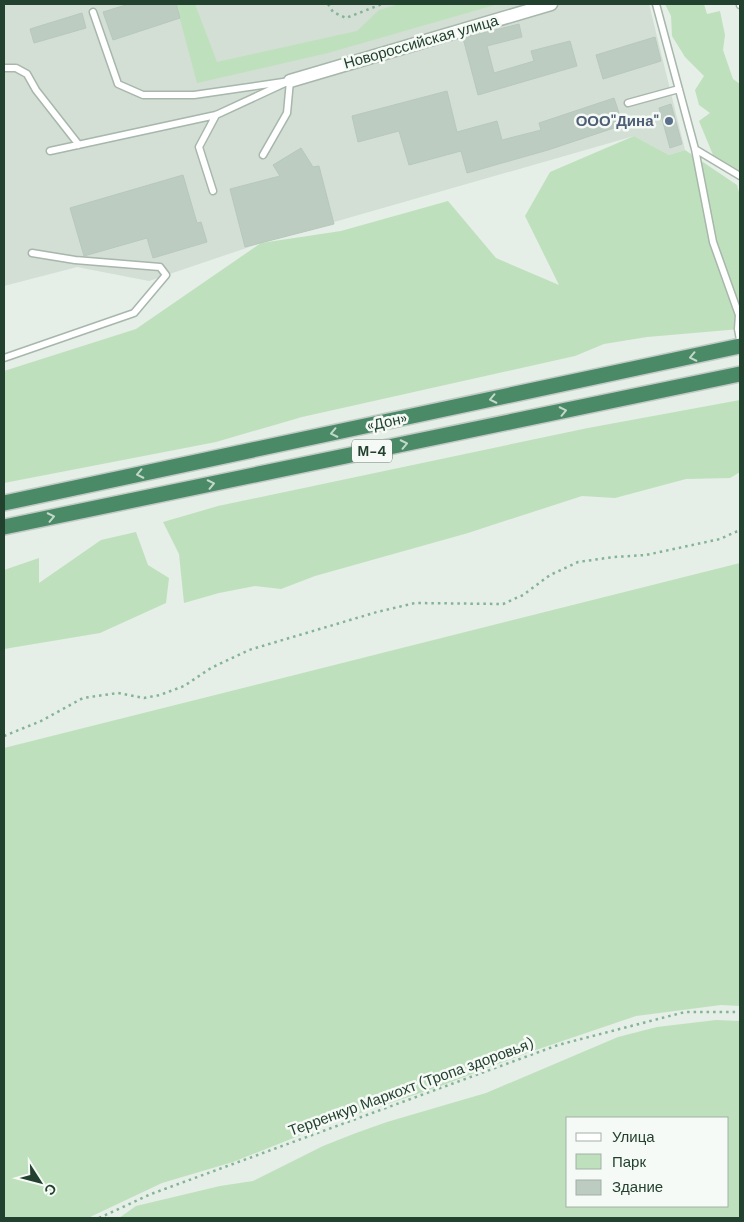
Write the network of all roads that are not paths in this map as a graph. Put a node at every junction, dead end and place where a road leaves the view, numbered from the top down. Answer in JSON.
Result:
{"nodes":[{"id":1,"x":552,"y":4,"type":"edge"},
{"id":2,"x":656,"y":4,"type":"edge"},
{"id":3,"x":93,"y":12,"type":"dead end"},
{"id":4,"x":4,"y":68,"type":"edge"},
{"id":5,"x":290,"y":80,"type":"junction"},
{"id":6,"x":679,"y":89,"type":"junction"},
{"id":7,"x":628,"y":102,"type":"dead end"},
{"id":8,"x":216,"y":115,"type":"junction"},
{"id":9,"x":79,"y":145,"type":"junction"},
{"id":10,"x":695,"y":149,"type":"junction"},
{"id":11,"x":50,"y":151,"type":"dead end"},
{"id":12,"x":263,"y":155,"type":"dead end"},
{"id":13,"x":740,"y":176,"type":"edge"},
{"id":14,"x":213,"y":191,"type":"dead end"},
{"id":15,"x":32,"y":253,"type":"dead end"},
{"id":16,"x":740,"y":340,"type":"edge"},
{"id":17,"x":740,"y":346,"type":"edge"},
{"id":18,"x":4,"y":358,"type":"edge"},
{"id":19,"x":740,"y":374,"type":"edge"},
{"id":20,"x":4,"y":503,"type":"edge"},
{"id":21,"x":4,"y":527,"type":"edge"}],
"edges":[{"from":1,"to":5,"type":"street","name":"Новороссийская улица"},
{"from":2,"to":6,"type":"lane"},
{"from":3,"to":5,"type":"lane"},
{"from":4,"to":9,"type":"lane"},
{"from":5,"to":8,"type":"lane"},
{"from":5,"to":12,"type":"lane"},
{"from":6,"to":7,"type":"lane"},
{"from":6,"to":10,"type":"lane"},
{"from":8,"to":9,"type":"lane"},
{"from":8,"to":14,"type":"lane"},
{"from":9,"to":11,"type":"lane"},
{"from":10,"to":13,"type":"lane"},
{"from":10,"to":16,"type":"lane"},
{"from":15,"to":18,"type":"lane"},
{"from":17,"to":20,"type":"highway","name":"«Дон»","number":"М-4","one_way":true},
{"from":21,"to":19,"type":"highway","name":"«Дон»","number":"М-4","one_way":true}]}
